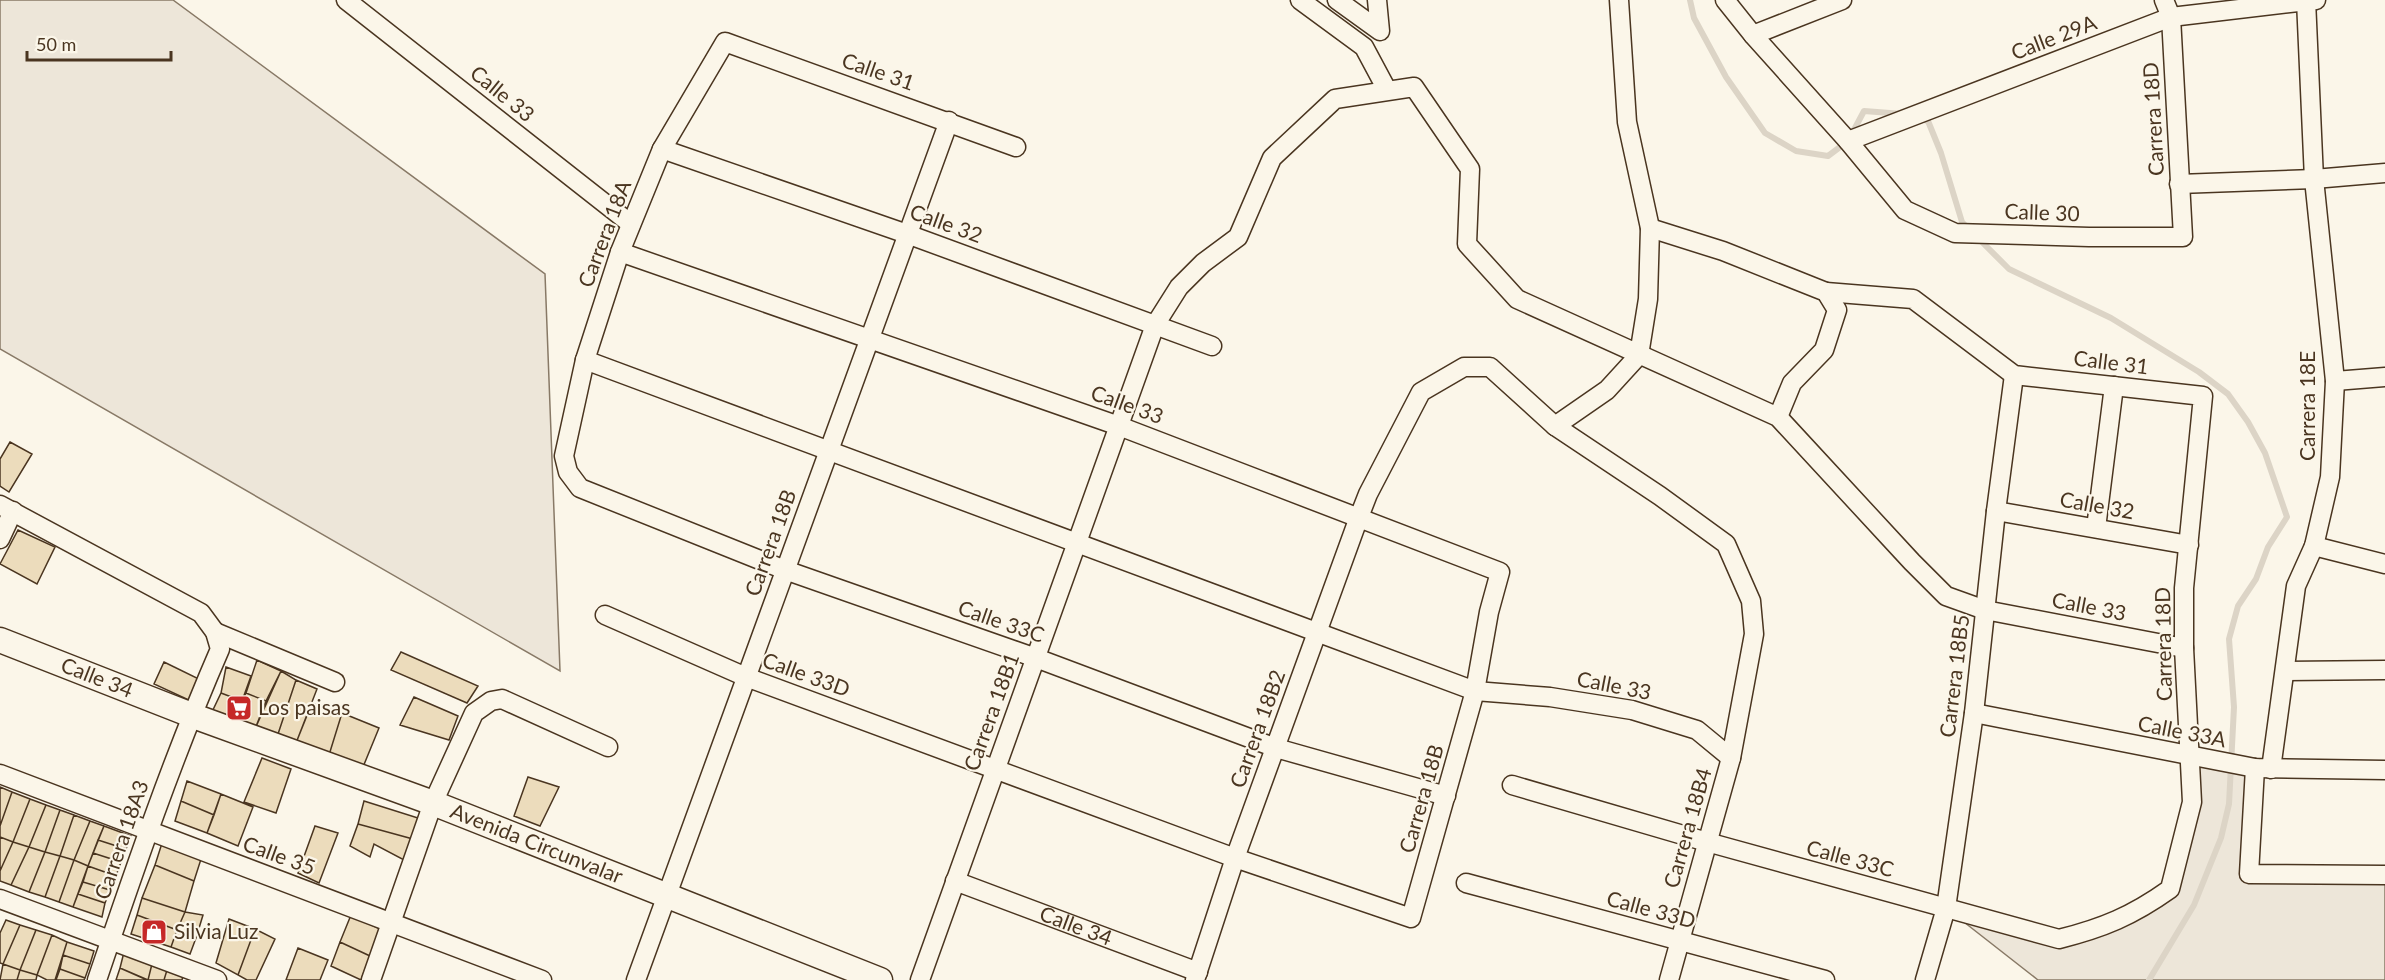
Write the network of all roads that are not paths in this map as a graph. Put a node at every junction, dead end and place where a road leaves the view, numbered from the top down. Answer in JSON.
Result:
{"nodes":[{"id":1,"x":346,"y":0,"type":"edge"},
{"id":2,"x":1300,"y":0,"type":"edge"},
{"id":3,"x":1337,"y":0,"type":"edge"},
{"id":4,"x":1377,"y":0,"type":"edge"},
{"id":5,"x":1619,"y":0,"type":"edge"},
{"id":6,"x":1725,"y":0,"type":"edge"},
{"id":7,"x":1842,"y":0,"type":"edge"},
{"id":8,"x":2164,"y":0,"type":"edge"},
{"id":9,"x":2310,"y":0,"type":"edge"},
{"id":10,"x":2171,"y":17,"type":"junction"},
{"id":11,"x":1753,"y":35,"type":"junction"},
{"id":12,"x":725,"y":42,"type":"joint"},
{"id":13,"x":1387,"y":90,"type":"junction"},
{"id":14,"x":949,"y":121,"type":"junction"},
{"id":15,"x":1848,"y":141,"type":"junction"},
{"id":16,"x":1016,"y":147,"type":"dead end"},
{"id":17,"x":662,"y":149,"type":"junction"},
{"id":18,"x":2385,"y":173,"type":"edge"},
{"id":19,"x":2314,"y":179,"type":"junction"},
{"id":20,"x":2179,"y":184,"type":"junction"},
{"id":21,"x":631,"y":224,"type":"junction"},
{"id":22,"x":1650,"y":228,"type":"junction"},
{"id":23,"x":907,"y":234,"type":"junction"},
{"id":24,"x":2183,"y":237,"type":"joint"},
{"id":25,"x":620,"y":252,"type":"junction"},
{"id":26,"x":1826,"y":292,"type":"junction"},
{"id":27,"x":1155,"y":325,"type":"junction"},
{"id":28,"x":870,"y":338,"type":"junction"},
{"id":29,"x":1212,"y":346,"type":"dead end"},
{"id":30,"x":1639,"y":355,"type":"junction"},
{"id":31,"x":585,"y":360,"type":"junction"},
{"id":32,"x":2014,"y":375,"type":"junction"},
{"id":33,"x":2385,"y":377,"type":"edge"},
{"id":34,"x":2335,"y":381,"type":"junction"},
{"id":35,"x":2114,"y":386,"type":"junction"},
{"id":36,"x":2203,"y":396,"type":"joint"},
{"id":37,"x":1778,"y":417,"type":"junction"},
{"id":38,"x":1119,"y":426,"type":"junction"},
{"id":39,"x":1555,"y":426,"type":"junction"},
{"id":40,"x":829,"y":450,"type":"junction"},
{"id":41,"x":564,"y":456,"type":"joint"},
{"id":42,"x":7,"y":508,"type":"edge"},
{"id":43,"x":1996,"y":511,"type":"junction"},
{"id":44,"x":1359,"y":518,"type":"junction"},
{"id":45,"x":2096,"y":528,"type":"junction"},
{"id":46,"x":0,"y":539,"type":"edge"},
{"id":47,"x":1077,"y":542,"type":"junction"},
{"id":48,"x":2189,"y":545,"type":"junction"},
{"id":49,"x":2314,"y":546,"type":"junction"},
{"id":50,"x":2385,"y":564,"type":"edge"},
{"id":51,"x":785,"y":570,"type":"junction"},
{"id":52,"x":1985,"y":610,"type":"junction"},
{"id":53,"x":605,"y":615,"type":"dead end"},
{"id":54,"x":215,"y":632,"type":"junction"},
{"id":55,"x":1317,"y":632,"type":"junction"},
{"id":56,"x":0,"y":640,"type":"edge"},
{"id":57,"x":2184,"y":648,"type":"junction"},
{"id":58,"x":1036,"y":658,"type":"junction"},
{"id":59,"x":2385,"y":670,"type":"edge"},
{"id":60,"x":2286,"y":671,"type":"junction"},
{"id":61,"x":746,"y":677,"type":"junction"},
{"id":62,"x":335,"y":682,"type":"dead end"},
{"id":63,"x":1475,"y":691,"type":"junction"},
{"id":64,"x":1974,"y":713,"type":"junction"},
{"id":65,"x":191,"y":715,"type":"junction"},
{"id":66,"x":608,"y":747,"type":"dead end"},
{"id":67,"x":1276,"y":748,"type":"junction"},
{"id":68,"x":2190,"y":757,"type":"junction"},
{"id":69,"x":1731,"y":758,"type":"junction"},
{"id":70,"x":996,"y":769,"type":"junction"},
{"id":71,"x":2263,"y":769,"type":"junction"},
{"id":72,"x":2385,"y":770,"type":"edge"},
{"id":73,"x":0,"y":774,"type":"edge"},
{"id":74,"x":1512,"y":785,"type":"dead end"},
{"id":75,"x":1446,"y":796,"type":"junction"},
{"id":76,"x":433,"y":803,"type":"junction"},
{"id":77,"x":148,"y":831,"type":"junction"},
{"id":78,"x":1707,"y":842,"type":"junction"},
{"id":79,"x":1235,"y":858,"type":"junction"},
{"id":80,"x":2385,"y":875,"type":"edge"},
{"id":81,"x":955,"y":881,"type":"junction"},
{"id":82,"x":1466,"y":884,"type":"dead end"},
{"id":83,"x":2170,"y":889,"type":"joint"},
{"id":84,"x":666,"y":896,"type":"junction"},
{"id":85,"x":0,"y":899,"type":"edge"},
{"id":86,"x":1946,"y":908,"type":"junction"},
{"id":87,"x":392,"y":921,"type":"junction"},
{"id":88,"x":111,"y":939,"type":"junction"},
{"id":89,"x":1680,"y":941,"type":"junction"},
{"id":90,"x":1196,"y":976,"type":"edge"},
{"id":91,"x":97,"y":980,"type":"edge"},
{"id":92,"x":217,"y":980,"type":"edge"},
{"id":93,"x":371,"y":980,"type":"edge"},
{"id":94,"x":542,"y":980,"type":"edge"},
{"id":95,"x":636,"y":980,"type":"edge"},
{"id":96,"x":880,"y":980,"type":"edge"},
{"id":97,"x":920,"y":980,"type":"edge"},
{"id":98,"x":1669,"y":980,"type":"edge"},
{"id":99,"x":1825,"y":980,"type":"edge"},
{"id":100,"x":1925,"y":980,"type":"edge"}],
"edges":[{"from":1,"to":21,"type":"street","name":"Calle 33"},
{"from":2,"to":13,"type":"street"},
{"from":3,"to":4,"type":"street"},
{"from":5,"to":22,"type":"street"},
{"from":6,"to":11,"type":"street"},
{"from":7,"to":11,"type":"street"},
{"from":8,"to":10,"type":"street","name":"Carrera 18D"},
{"from":9,"to":10,"type":"street","name":"Calle 29A"},
{"from":9,"to":19,"type":"street","name":"Carrera 18E"},
{"from":10,"to":15,"type":"street","name":"Calle 29A"},
{"from":10,"to":20,"type":"street","name":"Carrera 18D"},
{"from":11,"to":15,"type":"street"},
{"from":12,"to":14,"type":"street","name":"Calle 31"},
{"from":12,"to":17,"type":"street","name":"Carrera 18A"},
{"from":13,"to":27,"type":"street","name":"Carrera 18B1"},
{"from":13,"to":30,"type":"street","name":"Carrera 18B1"},
{"from":14,"to":16,"type":"street","name":"Calle 31"},
{"from":14,"to":23,"type":"street","name":"Carrera 18B"},
{"from":15,"to":24,"type":"street","name":"Calle 30"},
{"from":17,"to":21,"type":"street","name":"Carrera 18A"},
{"from":17,"to":23,"type":"street","name":"Calle 32"},
{"from":18,"to":19,"type":"street"},
{"from":19,"to":20,"type":"street"},
{"from":19,"to":34,"type":"street","name":"Carrera 18E"},
{"from":20,"to":24,"type":"street","name":"Carrera 18D"},
{"from":21,"to":25,"type":"street","name":"Carrera 18A"},
{"from":22,"to":26,"type":"street"},
{"from":22,"to":30,"type":"street"},
{"from":23,"to":27,"type":"street","name":"Calle 32"},
{"from":23,"to":28,"type":"street","name":"Carrera 18B"},
{"from":25,"to":28,"type":"street","name":"Calle 33"},
{"from":25,"to":31,"type":"street","name":"Carrera 18A"},
{"from":26,"to":32,"type":"street"},
{"from":26,"to":37,"type":"street"},
{"from":27,"to":29,"type":"street","name":"Calle 32"},
{"from":27,"to":38,"type":"street","name":"Carrera 18B1"},
{"from":28,"to":38,"type":"street","name":"Calle 33"},
{"from":28,"to":40,"type":"street","name":"Carrera 18B"},
{"from":30,"to":37,"type":"street"},
{"from":30,"to":39,"type":"street"},
{"from":31,"to":40,"type":"street","name":"Calle 33"},
{"from":31,"to":41,"type":"street","name":"Carrera 18A"},
{"from":32,"to":35,"type":"street","name":"Calle 31"},
{"from":32,"to":43,"type":"street","name":"Carrera 18B5"},
{"from":33,"to":34,"type":"street"},
{"from":34,"to":49,"type":"street","name":"Carrera 18E"},
{"from":35,"to":36,"type":"street","name":"Calle 31"},
{"from":35,"to":45,"type":"street"},
{"from":36,"to":48,"type":"street","name":"Carrera 18D"},
{"from":37,"to":52,"type":"street","name":"Calle 33"},
{"from":38,"to":44,"type":"street","name":"Calle 33"},
{"from":38,"to":47,"type":"street","name":"Carrera 18B1"},
{"from":39,"to":44,"type":"street","name":"Carrera 18B2"},
{"from":39,"to":69,"type":"street","name":"Carrera 18B4"},
{"from":40,"to":47,"type":"street","name":"Calle 33"},
{"from":40,"to":51,"type":"street","name":"Carrera 18B"},
{"from":41,"to":51,"type":"street","name":"Calle 33C"},
{"from":42,"to":46,"type":"street"},
{"from":42,"to":54,"type":"street"},
{"from":43,"to":45,"type":"street","name":"Calle 32"},
{"from":43,"to":52,"type":"street","name":"Carrera 18B5"},
{"from":44,"to":55,"type":"street","name":"Carrera 18B2"},
{"from":44,"to":63,"type":"street","name":"Calle 33"},
{"from":45,"to":48,"type":"street","name":"Calle 32"},
{"from":47,"to":55,"type":"street","name":"Calle 33"},
{"from":47,"to":58,"type":"street","name":"Carrera 18B1"},
{"from":48,"to":57,"type":"street","name":"Carrera 18D"},
{"from":49,"to":50,"type":"street"},
{"from":49,"to":60,"type":"street","name":"Carrera 18E"},
{"from":51,"to":58,"type":"street","name":"Calle 33C"},
{"from":51,"to":61,"type":"street","name":"Carrera 18B"},
{"from":52,"to":57,"type":"street","name":"Calle 33"},
{"from":52,"to":64,"type":"street","name":"Carrera 18B5"},
{"from":53,"to":61,"type":"street","name":"Calle 33D"},
{"from":54,"to":62,"type":"street"},
{"from":54,"to":65,"type":"street","name":"Carrera 18A3"},
{"from":55,"to":63,"type":"street","name":"Calle 33"},
{"from":55,"to":67,"type":"street","name":"Carrera 18B2"},
{"from":56,"to":65,"type":"main road","name":"Calle 34"},
{"from":57,"to":68,"type":"street","name":"Carrera 18D"},
{"from":58,"to":67,"type":"street","name":"Calle 33C"},
{"from":58,"to":70,"type":"street","name":"Carrera 18B1"},
{"from":59,"to":60,"type":"street"},
{"from":60,"to":71,"type":"street","name":"Carrera 18E"},
{"from":61,"to":70,"type":"street","name":"Calle 33D"},
{"from":61,"to":84,"type":"street","name":"Carrera 18B"},
{"from":63,"to":69,"type":"street","name":"Calle 33"},
{"from":63,"to":75,"type":"street","name":"Carrera 18B"},
{"from":64,"to":68,"type":"street","name":"Calle 33A"},
{"from":64,"to":86,"type":"street","name":"Carrera 18B5"},
{"from":65,"to":76,"type":"main road","name":"Avenida Circunvalar"},
{"from":65,"to":77,"type":"street","name":"Carrera 18A3"},
{"from":66,"to":76,"type":"street"},
{"from":67,"to":75,"type":"street","name":"Calle 33C"},
{"from":67,"to":79,"type":"street","name":"Carrera 18B2"},
{"from":68,"to":71,"type":"street","name":"Calle 33A"},
{"from":68,"to":83,"type":"street","name":"Carrera 18D"},
{"from":69,"to":78,"type":"street","name":"Carrera 18B4"},
{"from":70,"to":79,"type":"street"},
{"from":70,"to":81,"type":"street","name":"Carrera 18B1"},
{"from":71,"to":72,"type":"street","name":"Calle 33A"},
{"from":71,"to":80,"type":"street","name":"Carrera 18E"},
{"from":73,"to":77,"type":"street","name":"Calle 35"},
{"from":74,"to":78,"type":"street","name":"Calle 33C"},
{"from":75,"to":79,"type":"street","name":"Carrera 18B"},
{"from":76,"to":84,"type":"main road","name":"Avenida Circunvalar"},
{"from":76,"to":87,"type":"street"},
{"from":77,"to":87,"type":"street","name":"Calle 35"},
{"from":77,"to":88,"type":"street","name":"Carrera 18A3"},
{"from":78,"to":86,"type":"street","name":"Calle 33C"},
{"from":78,"to":89,"type":"street","name":"Carrera 18B4"},
{"from":79,"to":90,"type":"street","name":"Carrera 18B2"},
{"from":81,"to":90,"type":"street","name":"Calle 34"},
{"from":81,"to":97,"type":"street","name":"Carrera 18B1"},
{"from":82,"to":89,"type":"street","name":"Calle 33D"},
{"from":83,"to":86,"type":"street","name":"Calle 33C"},
{"from":84,"to":95,"type":"street","name":"Carrera 18B"},
{"from":84,"to":96,"type":"main road","name":"Avenida Circunvalar"},
{"from":85,"to":88,"type":"street"},
{"from":86,"to":100,"type":"street","name":"Carrera 18B5"},
{"from":87,"to":93,"type":"street"},
{"from":87,"to":94,"type":"street","name":"Calle 35"},
{"from":88,"to":91,"type":"street","name":"Carrera 18A3"},
{"from":88,"to":92,"type":"street"},
{"from":89,"to":98,"type":"street","name":"Carrera 18B4"},
{"from":89,"to":99,"type":"street","name":"Calle 33D"}]}
